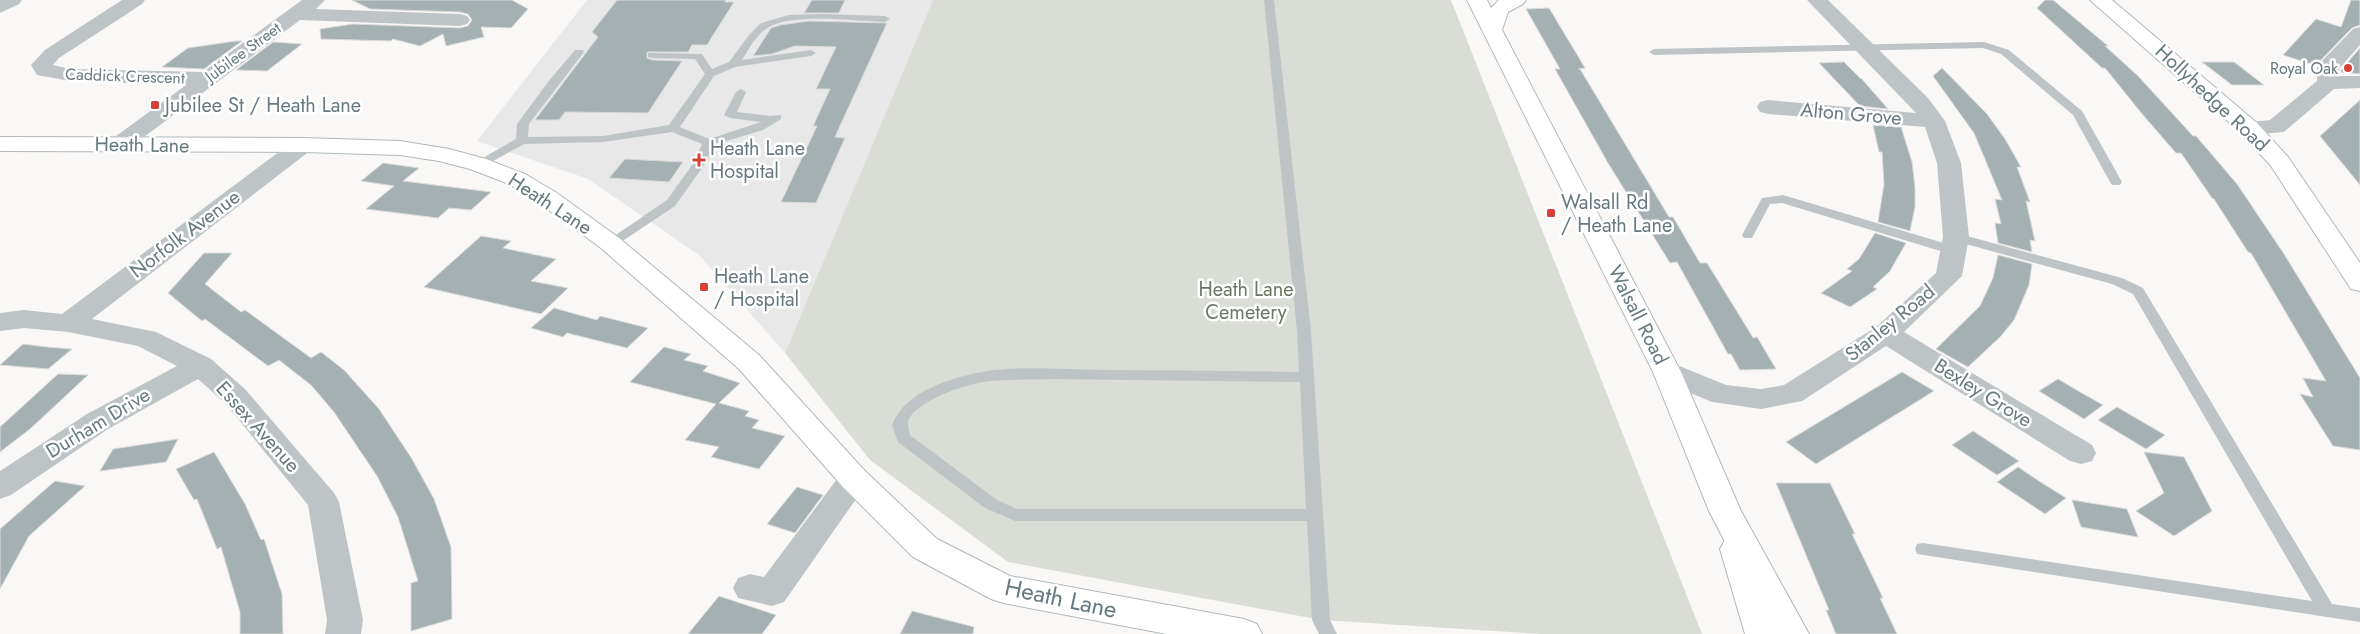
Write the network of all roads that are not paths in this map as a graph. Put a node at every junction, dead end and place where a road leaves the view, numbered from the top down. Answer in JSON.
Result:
{"nodes":[{"id":1,"x":12,"y":0,"type":"edge"},
{"id":2,"x":135,"y":0,"type":"edge"},
{"id":3,"x":315,"y":0,"type":"edge"},
{"id":4,"x":1269,"y":0,"type":"edge"},
{"id":5,"x":1478,"y":0,"type":"edge"},
{"id":6,"x":1516,"y":0,"type":"edge"},
{"id":7,"x":1817,"y":0,"type":"edge"},
{"id":8,"x":2088,"y":0,"type":"edge"},
{"id":9,"x":2107,"y":5,"type":"edge"},
{"id":10,"x":0,"y":7,"type":"edge"},
{"id":11,"x":295,"y":14,"type":"junction"},
{"id":12,"x":885,"y":19,"type":"dead end"},
{"id":13,"x":460,"y":20,"type":"dead end"},
{"id":14,"x":1492,"y":31,"type":"junction"},
{"id":15,"x":2360,"y":33,"type":"edge"},
{"id":16,"x":1861,"y":46,"type":"junction"},
{"id":17,"x":579,"y":52,"type":"dead end"},
{"id":18,"x":1654,"y":52,"type":"dead end"},
{"id":19,"x":811,"y":53,"type":"dead end"},
{"id":20,"x":652,"y":55,"type":"dead end"},
{"id":21,"x":733,"y":64,"type":"junction"},
{"id":22,"x":710,"y":74,"type":"junction"},
{"id":23,"x":206,"y":79,"type":"junction"},
{"id":24,"x":2360,"y":82,"type":"edge"},
{"id":25,"x":2328,"y":83,"type":"junction"},
{"id":26,"x":741,"y":92,"type":"dead end"},
{"id":27,"x":1768,"y":107,"type":"dead end"},
{"id":28,"x":775,"y":118,"type":"joint"},
{"id":29,"x":1934,"y":121,"type":"junction"},
{"id":30,"x":673,"y":128,"type":"junction"},
{"id":31,"x":2249,"y":128,"type":"junction"},
{"id":32,"x":522,"y":141,"type":"junction"},
{"id":33,"x":708,"y":143,"type":"junction"},
{"id":34,"x":0,"y":144,"type":"edge"},
{"id":35,"x":120,"y":144,"type":"junction"},
{"id":36,"x":303,"y":145,"type":"junction"},
{"id":37,"x":478,"y":164,"type":"junction"},
{"id":38,"x":2116,"y":182,"type":"dead end"},
{"id":39,"x":1748,"y":235,"type":"dead end"},
{"id":40,"x":610,"y":242,"type":"junction"},
{"id":41,"x":1954,"y":244,"type":"junction"},
{"id":42,"x":2360,"y":283,"type":"edge"},
{"id":43,"x":0,"y":322,"type":"edge"},
{"id":44,"x":68,"y":323,"type":"junction"},
{"id":45,"x":1886,"y":333,"type":"junction"},
{"id":46,"x":201,"y":366,"type":"junction"},
{"id":47,"x":1667,"y":372,"type":"junction"},
{"id":48,"x":1307,"y":377,"type":"junction"},
{"id":49,"x":2081,"y":453,"type":"dead end"},
{"id":50,"x":854,"y":479,"type":"junction"},
{"id":51,"x":0,"y":487,"type":"edge"},
{"id":52,"x":1725,"y":511,"type":"junction"},
{"id":53,"x":1315,"y":515,"type":"junction"},
{"id":54,"x":1923,"y":549,"type":"dead end"},
{"id":55,"x":750,"y":588,"type":"dead end"},
{"id":56,"x":2326,"y":609,"type":"junction"},
{"id":57,"x":2360,"y":615,"type":"edge"},
{"id":58,"x":343,"y":634,"type":"edge"},
{"id":59,"x":1244,"y":634,"type":"edge"},
{"id":60,"x":1328,"y":634,"type":"edge"},
{"id":61,"x":1763,"y":634,"type":"edge"},
{"id":62,"x":1791,"y":634,"type":"edge"}],
"edges":[{"from":1,"to":10,"type":"street"},
{"from":2,"to":23,"type":"street","name":"Caddick Crescent"},
{"from":3,"to":11,"type":"street","name":"Jubilee Street"},
{"from":4,"to":48,"type":"lane"},
{"from":5,"to":14,"type":"main road","name":"Walsall Road"},
{"from":6,"to":14,"type":"main road"},
{"from":7,"to":16,"type":"street","name":"Stanley Road"},
{"from":8,"to":9,"type":"main road","name":"Hollyhedge Road"},
{"from":9,"to":31,"type":"main road","name":"Hollyhedge Road"},
{"from":11,"to":13,"type":"street","name":"Jubilee Street"},
{"from":11,"to":23,"type":"street","name":"Jubilee Street"},
{"from":12,"to":21,"type":"lane"},
{"from":14,"to":47,"type":"main road","name":"Walsall Road"},
{"from":15,"to":25,"type":"street"},
{"from":16,"to":18,"type":"lane"},
{"from":16,"to":29,"type":"street","name":"Stanley Road"},
{"from":16,"to":38,"type":"lane"},
{"from":17,"to":32,"type":"lane"},
{"from":19,"to":21,"type":"lane"},
{"from":20,"to":22,"type":"lane"},
{"from":21,"to":22,"type":"lane"},
{"from":22,"to":30,"type":"lane"},
{"from":23,"to":35,"type":"street","name":"Jubilee Street"},
{"from":24,"to":25,"type":"street"},
{"from":25,"to":31,"type":"street"},
{"from":26,"to":28,"type":"lane"},
{"from":27,"to":29,"type":"street","name":"Alton Grove"},
{"from":28,"to":33,"type":"lane"},
{"from":29,"to":41,"type":"street","name":"Stanley Road"},
{"from":30,"to":32,"type":"lane"},
{"from":30,"to":33,"type":"lane"},
{"from":31,"to":42,"type":"main road","name":"Hollyhedge Road"},
{"from":32,"to":37,"type":"lane"},
{"from":33,"to":40,"type":"lane"},
{"from":34,"to":35,"type":"main road","name":"Heath Lane"},
{"from":35,"to":36,"type":"main road","name":"Heath Lane"},
{"from":36,"to":37,"type":"main road","name":"Heath Lane"},
{"from":36,"to":44,"type":"street","name":"Norfolk Avenue"},
{"from":37,"to":40,"type":"main road","name":"Heath Lane"},
{"from":39,"to":41,"type":"lane"},
{"from":40,"to":50,"type":"main road","name":"Heath Lane"},
{"from":41,"to":45,"type":"street","name":"Stanley Road"},
{"from":41,"to":56,"type":"lane"},
{"from":43,"to":44,"type":"street","name":"Essex Avenue"},
{"from":44,"to":46,"type":"street","name":"Essex Avenue"},
{"from":45,"to":47,"type":"street","name":"Stanley Road"},
{"from":45,"to":49,"type":"street","name":"Bexley Grove"},
{"from":46,"to":51,"type":"street","name":"Durham Drive"},
{"from":46,"to":58,"type":"street","name":"Essex Avenue"},
{"from":47,"to":52,"type":"main road","name":"Walsall Road"},
{"from":48,"to":53,"type":"lane"},
{"from":48,"to":53,"type":"lane"},
{"from":50,"to":55,"type":"street"},
{"from":50,"to":59,"type":"main road","name":"Heath Lane"},
{"from":52,"to":61,"type":"main road"},
{"from":52,"to":62,"type":"main road","name":"Walsall Road"},
{"from":53,"to":60,"type":"lane"},
{"from":54,"to":56,"type":"lane"},
{"from":56,"to":57,"type":"lane"}]}
